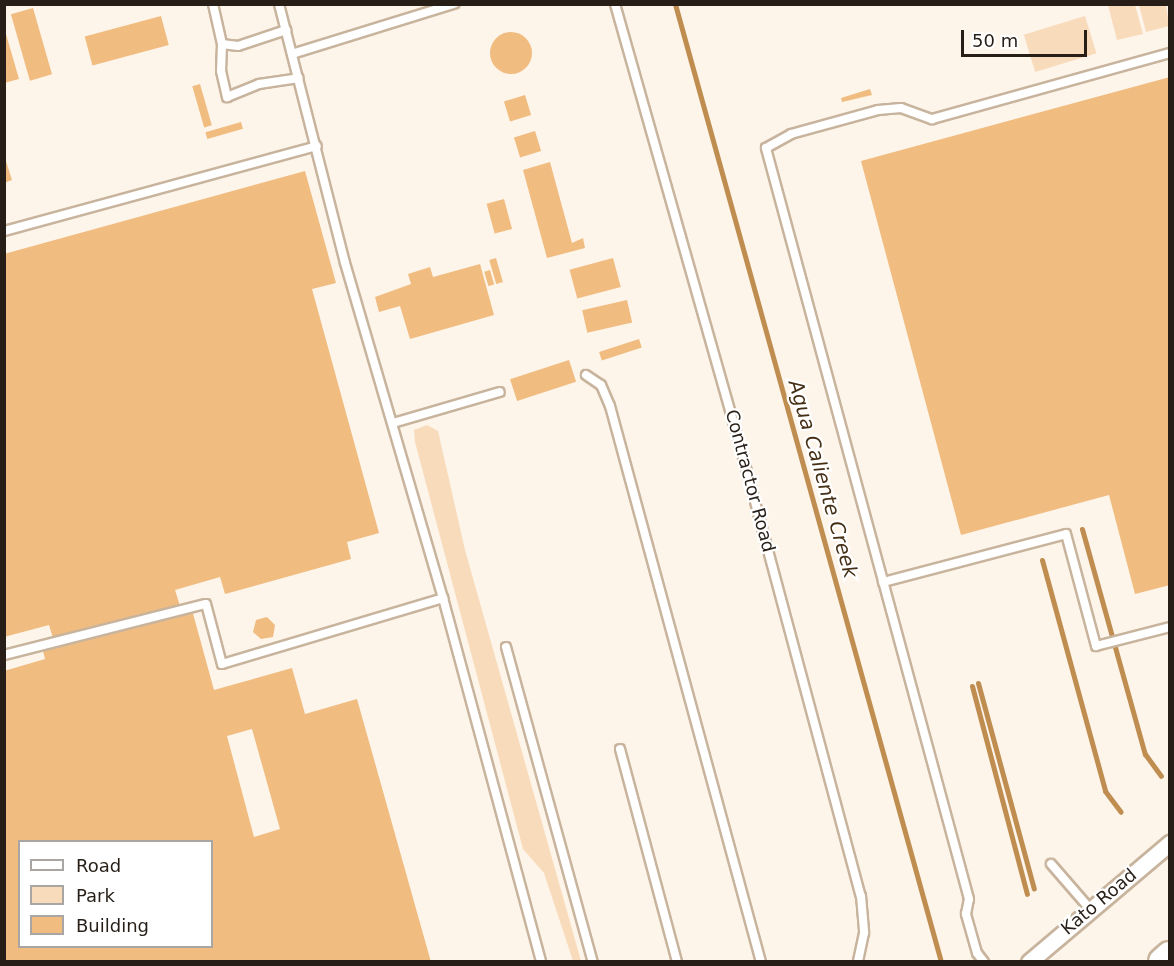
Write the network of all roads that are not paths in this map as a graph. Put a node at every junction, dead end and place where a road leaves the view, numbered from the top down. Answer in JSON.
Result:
{"nodes":[{"id":1,"x":213,"y":4,"type":"edge"},
{"id":2,"x":279,"y":4,"type":"edge"},
{"id":3,"x":454,"y":4,"type":"edge"},
{"id":4,"x":615,"y":4,"type":"edge"},
{"id":5,"x":426,"y":8,"type":"edge"},
{"id":6,"x":286,"y":30,"type":"junction"},
{"id":7,"x":222,"y":44,"type":"junction"},
{"id":8,"x":1170,"y":53,"type":"edge"},
{"id":9,"x":292,"y":54,"type":"junction"},
{"id":10,"x":299,"y":78,"type":"junction"},
{"id":11,"x":317,"y":147,"type":"junction"},
{"id":12,"x":4,"y":231,"type":"edge"},
{"id":13,"x":586,"y":375,"type":"dead end"},
{"id":14,"x":500,"y":392,"type":"dead end"},
{"id":15,"x":393,"y":423,"type":"junction"},
{"id":16,"x":883,"y":582,"type":"junction"},
{"id":17,"x":442,"y":598,"type":"junction"},
{"id":18,"x":1170,"y":627,"type":"edge"},
{"id":19,"x":506,"y":647,"type":"dead end"},
{"id":20,"x":4,"y":655,"type":"edge"},
{"id":21,"x":620,"y":749,"type":"dead end"},
{"id":22,"x":1170,"y":843,"type":"edge"},
{"id":23,"x":1051,"y":864,"type":"dead end"},
{"id":24,"x":1091,"y":910,"type":"junction"},
{"id":25,"x":1170,"y":956,"type":"edge"},
{"id":26,"x":541,"y":962,"type":"edge"},
{"id":27,"x":593,"y":962,"type":"edge"},
{"id":28,"x":677,"y":962,"type":"edge"},
{"id":29,"x":761,"y":962,"type":"edge"},
{"id":30,"x":858,"y":962,"type":"edge"},
{"id":31,"x":984,"y":962,"type":"edge"},
{"id":32,"x":1029,"y":962,"type":"edge"},
{"id":33,"x":1163,"y":962,"type":"edge"}],
"edges":[{"from":1,"to":7,"type":"lane"},
{"from":2,"to":6,"type":"lane"},
{"from":3,"to":5,"type":"lane"},
{"from":4,"to":30,"type":"lane","name":"Contractor Road"},
{"from":5,"to":9,"type":"lane"},
{"from":6,"to":7,"type":"lane"},
{"from":6,"to":9,"type":"lane"},
{"from":7,"to":10,"type":"lane"},
{"from":8,"to":16,"type":"lane"},
{"from":9,"to":10,"type":"lane"},
{"from":10,"to":11,"type":"lane"},
{"from":11,"to":12,"type":"lane"},
{"from":11,"to":15,"type":"lane"},
{"from":13,"to":29,"type":"lane"},
{"from":14,"to":15,"type":"lane"},
{"from":15,"to":17,"type":"lane"},
{"from":16,"to":18,"type":"lane"},
{"from":16,"to":31,"type":"lane"},
{"from":17,"to":20,"type":"lane"},
{"from":17,"to":26,"type":"lane"},
{"from":19,"to":27,"type":"lane"},
{"from":21,"to":28,"type":"lane"},
{"from":22,"to":24,"type":"street","name":"Kato Road"},
{"from":23,"to":24,"type":"lane"},
{"from":24,"to":32,"type":"street","name":"Kato Road"},
{"from":25,"to":33,"type":"highway"}]}
